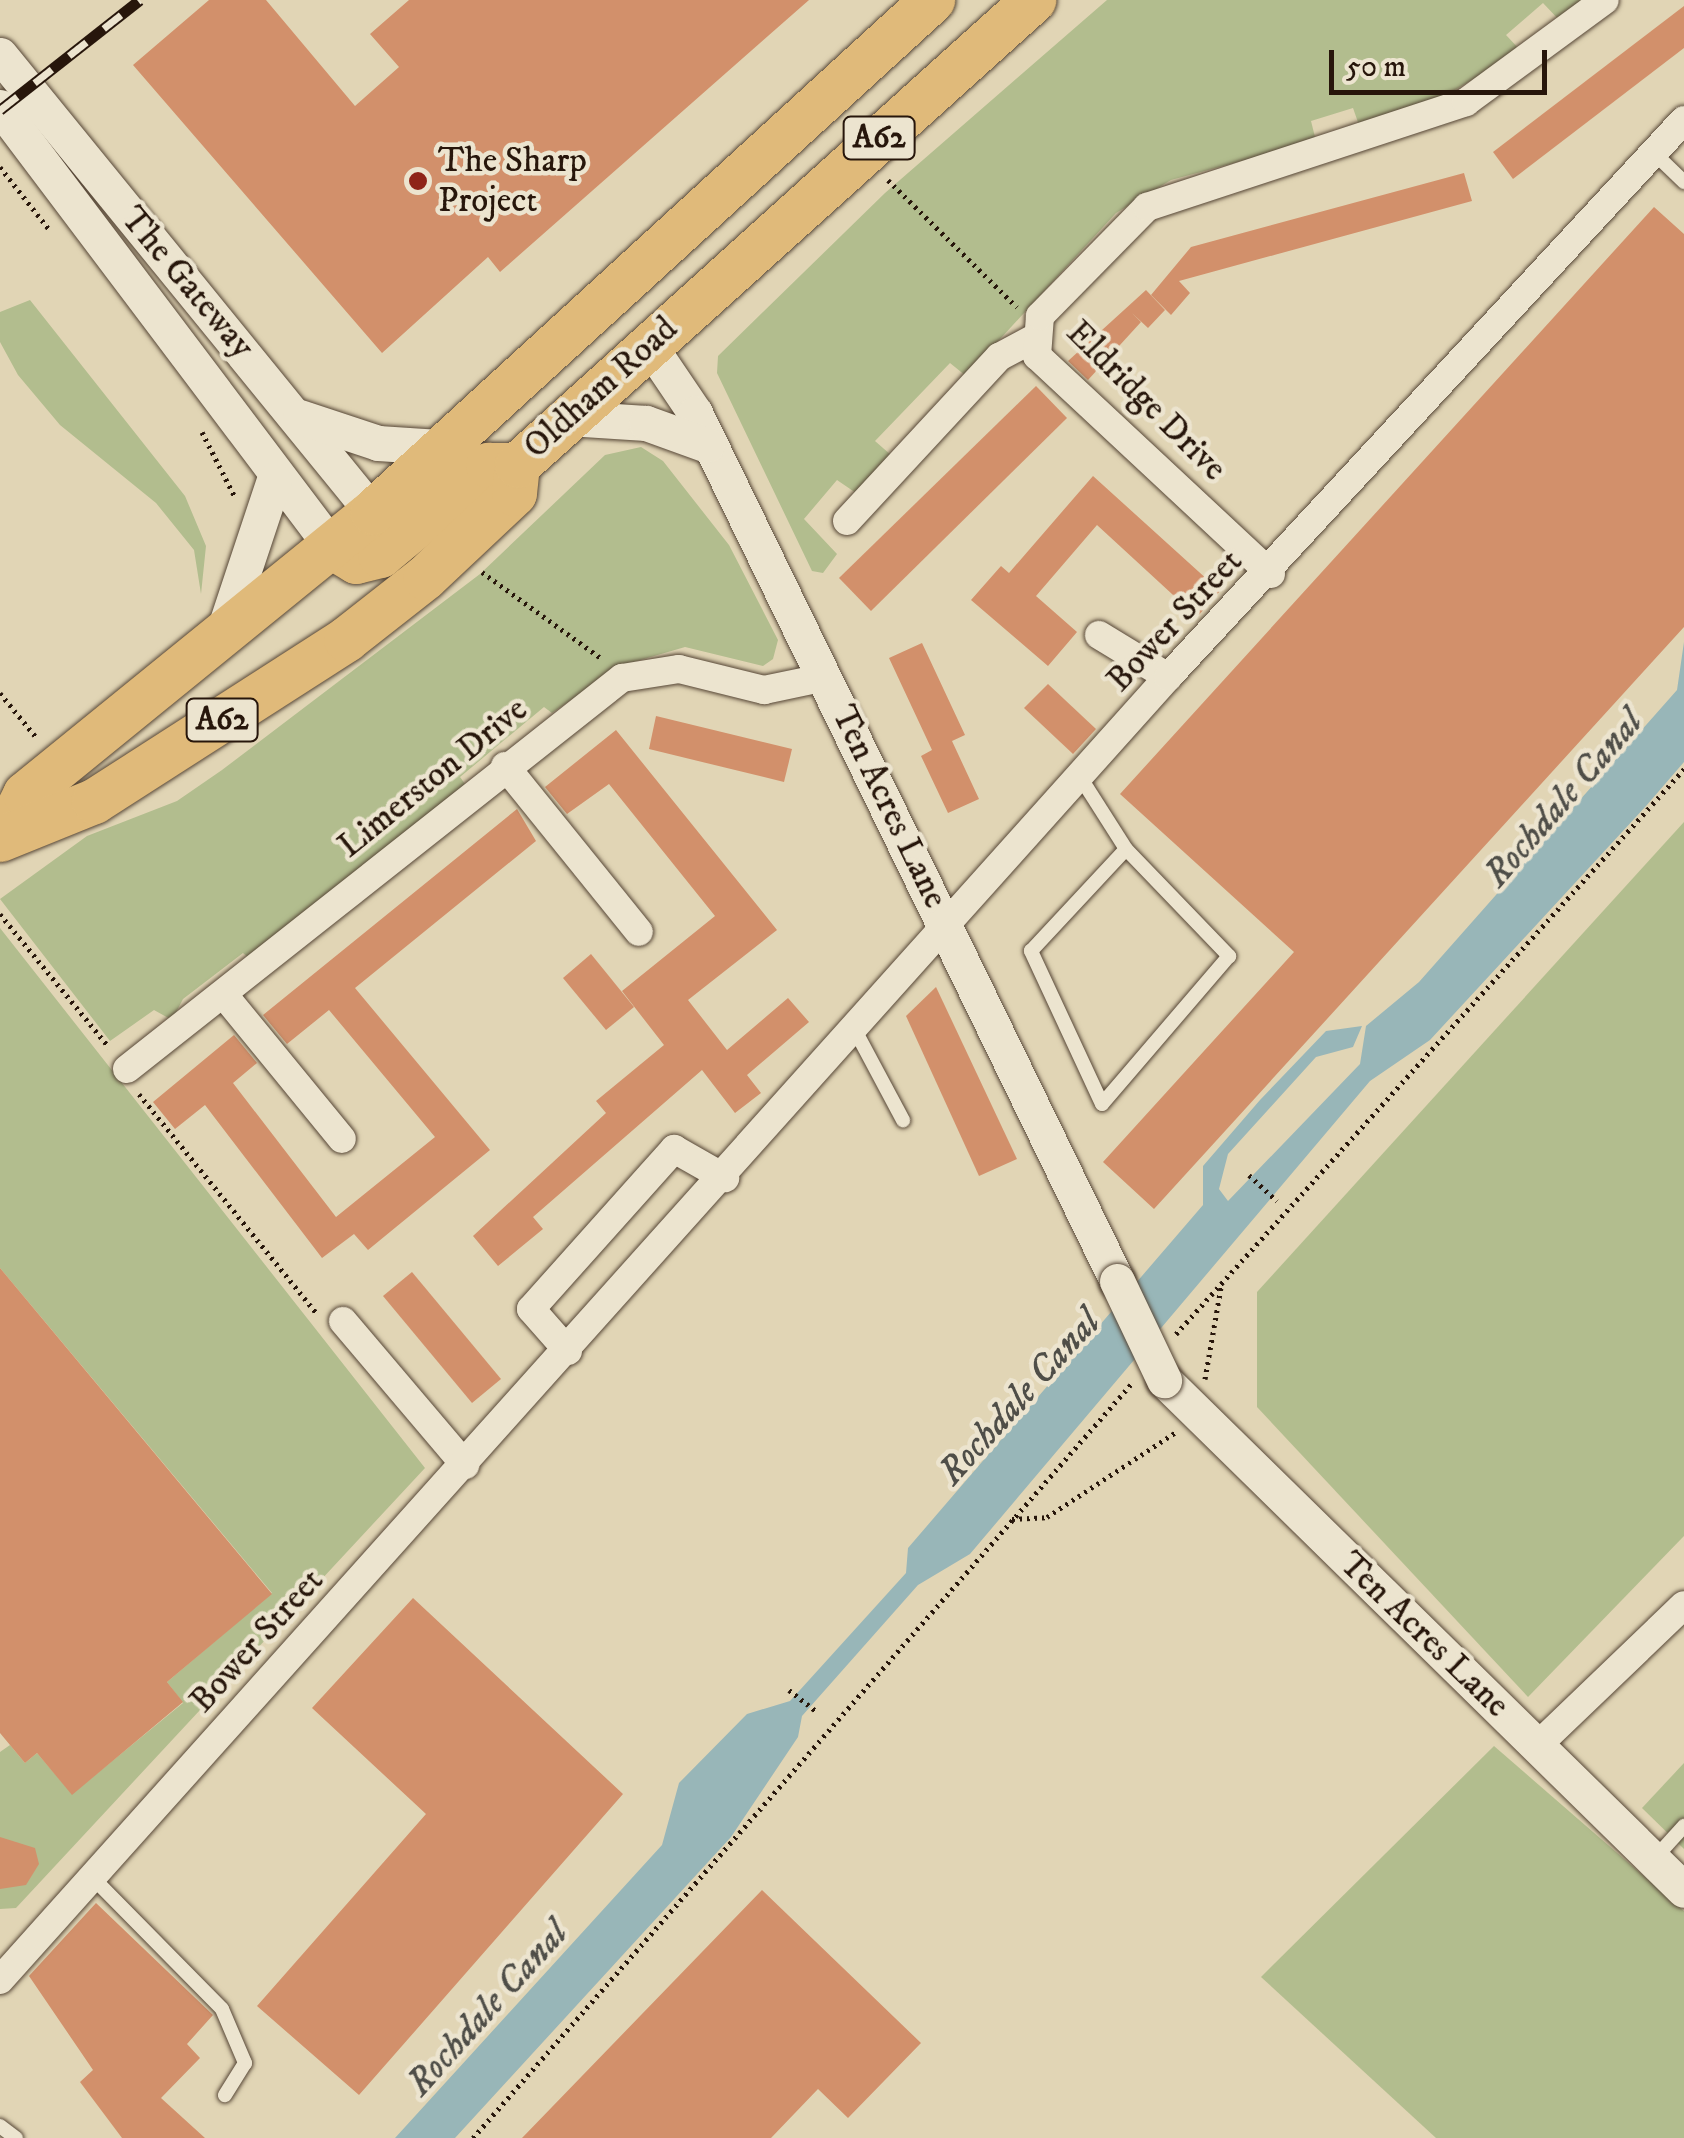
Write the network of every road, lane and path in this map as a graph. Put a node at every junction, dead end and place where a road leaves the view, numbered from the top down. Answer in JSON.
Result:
{"nodes":[{"id":1,"x":932,"y":0,"type":"edge"},
{"id":2,"x":1034,"y":0,"type":"edge"},
{"id":3,"x":1606,"y":0,"type":"edge"},
{"id":4,"x":0,"y":55,"type":"edge"},
{"id":5,"x":0,"y":107,"type":"edge"},
{"id":6,"x":1684,"y":120,"type":"edge"},
{"id":7,"x":1654,"y":153,"type":"junction"},
{"id":8,"x":0,"y":167,"type":"edge"},
{"id":9,"x":888,"y":180,"type":"dead end"},
{"id":10,"x":1684,"y":182,"type":"edge"},
{"id":11,"x":51,"y":232,"type":"dead end"},
{"id":12,"x":604,"y":296,"type":"junction"},
{"id":13,"x":1035,"y":332,"type":"junction"},
{"id":14,"x":647,"y":342,"type":"junction"},
{"id":15,"x":192,"y":417,"type":"dead end"},
{"id":16,"x":299,"y":417,"type":"junction"},
{"id":17,"x":568,"y":418,"type":"junction"},
{"id":18,"x":707,"y":445,"type":"junction"},
{"id":19,"x":440,"y":446,"type":"junction"},
{"id":20,"x":274,"y":480,"type":"junction"},
{"id":21,"x":237,"y":502,"type":"dead end"},
{"id":22,"x":847,"y":521,"type":"dead end"},
{"id":23,"x":399,"y":545,"type":"junction"},
{"id":24,"x":331,"y":546,"type":"junction"},
{"id":25,"x":477,"y":567,"type":"dead end"},
{"id":26,"x":1271,"y":574,"type":"junction"},
{"id":27,"x":225,"y":627,"type":"junction"},
{"id":28,"x":1099,"y":635,"type":"dead end"},
{"id":29,"x":826,"y":677,"type":"junction"},
{"id":30,"x":1168,"y":677,"type":"junction"},
{"id":31,"x":622,"y":678,"type":"junction"},
{"id":32,"x":0,"y":693,"type":"edge"},
{"id":33,"x":44,"y":746,"type":"dead end"},
{"id":34,"x":505,"y":766,"type":"junction"},
{"id":35,"x":1684,"y":769,"type":"edge"},
{"id":36,"x":1082,"y":780,"type":"junction"},
{"id":37,"x":2,"y":838,"type":"edge"},
{"id":38,"x":1126,"y":849,"type":"junction"},
{"id":39,"x":0,"y":914,"type":"edge"},
{"id":40,"x":949,"y":930,"type":"junction"},
{"id":41,"x":639,"y":932,"type":"dead end"},
{"id":42,"x":224,"y":995,"type":"junction"},
{"id":43,"x":856,"y":1034,"type":"junction"},
{"id":44,"x":127,"y":1069,"type":"junction"},
{"id":45,"x":904,"y":1120,"type":"dead end"},
{"id":46,"x":342,"y":1139,"type":"dead end"},
{"id":47,"x":1249,"y":1176,"type":"dead end"},
{"id":48,"x":726,"y":1178,"type":"junction"},
{"id":49,"x":1277,"y":1200,"type":"dead end"},
{"id":50,"x":1221,"y":1284,"type":"junction"},
{"id":51,"x":342,"y":1321,"type":"joint"},
{"id":52,"x":1168,"y":1343,"type":"dead end"},
{"id":53,"x":568,"y":1351,"type":"junction"},
{"id":54,"x":1153,"y":1376,"type":"junction"},
{"id":55,"x":1199,"y":1417,"type":"junction"},
{"id":56,"x":465,"y":1465,"type":"junction"},
{"id":57,"x":1009,"y":1519,"type":"junction"},
{"id":58,"x":1684,"y":1605,"type":"edge"},
{"id":59,"x":789,"y":1690,"type":"dead end"},
{"id":60,"x":818,"y":1714,"type":"dead end"},
{"id":61,"x":1538,"y":1745,"type":"junction"},
{"id":62,"x":1684,"y":1826,"type":"edge"},
{"id":63,"x":1654,"y":1860,"type":"junction"},
{"id":64,"x":94,"y":1879,"type":"junction"},
{"id":65,"x":1684,"y":1890,"type":"edge"},
{"id":66,"x":0,"y":1980,"type":"edge"},
{"id":67,"x":225,"y":2095,"type":"dead end"},
{"id":68,"x":0,"y":2126,"type":"edge"},
{"id":69,"x":16,"y":2138,"type":"edge"},
{"id":70,"x":474,"y":2138,"type":"edge"}],
"edges":[{"from":1,"to":12,"type":"highway","name":"Oldham Road","number":"A62"},
{"from":2,"to":14,"type":"highway","name":"Oldham Road","number":"A62"},
{"from":3,"to":13,"type":"street","name":"Eldridge Drive"},
{"from":4,"to":16,"type":"street","name":"The Gateway"},
{"from":5,"to":20,"type":"street","name":"The Gateway"},
{"from":6,"to":7,"type":"street","name":"Bower Street"},
{"from":7,"to":10,"type":"lane"},
{"from":7,"to":26,"type":"street","name":"Bower Street"},
{"from":8,"to":11,"type":"path"},
{"from":9,"to":13,"type":"path"},
{"from":12,"to":14,"type":"highway"},
{"from":12,"to":19,"type":"highway","name":"Oldham Road","number":"A62"},
{"from":13,"to":22,"type":"street"},
{"from":13,"to":26,"type":"street","name":"Eldridge Drive"},
{"from":14,"to":17,"type":"highway","name":"Oldham Road","number":"A62"},
{"from":14,"to":18,"type":"street","name":"Ten Acres Lane"},
{"from":15,"to":21,"type":"path"},
{"from":16,"to":19,"type":"street"},
{"from":16,"to":23,"type":"street","name":"The Gateway"},
{"from":17,"to":18,"type":"street"},
{"from":17,"to":23,"type":"highway","name":"Oldham Road","number":"A62"},
{"from":18,"to":29,"type":"street","name":"Ten Acres Lane"},
{"from":19,"to":23,"type":"highway","name":"Oldham Road","number":"A62"},
{"from":20,"to":24,"type":"street","name":"The Gateway"},
{"from":20,"to":27,"type":"street"},
{"from":23,"to":24,"type":"highway","name":"Oldham Road","number":"A62"},
{"from":23,"to":37,"type":"highway","name":"Oldham Road","number":"A62"},
{"from":24,"to":27,"type":"highway","name":"Oldham Road","number":"A62"},
{"from":25,"to":31,"type":"path"},
{"from":26,"to":30,"type":"street","name":"Bower Street"},
{"from":27,"to":37,"type":"highway","name":"Oldham Road","number":"A62"},
{"from":28,"to":30,"type":"street"},
{"from":29,"to":31,"type":"street","name":"Limerston Drive"},
{"from":29,"to":40,"type":"street","name":"Ten Acres Lane"},
{"from":30,"to":36,"type":"street","name":"Bower Street"},
{"from":31,"to":34,"type":"street","name":"Limerston Drive"},
{"from":32,"to":33,"type":"path"},
{"from":34,"to":41,"type":"street"},
{"from":34,"to":42,"type":"street","name":"Limerston Drive"},
{"from":35,"to":50,"type":"path"},
{"from":36,"to":38,"type":"lane"},
{"from":36,"to":40,"type":"street","name":"Bower Street"},
{"from":38,"to":38,"type":"lane"},
{"from":39,"to":44,"type":"path"},
{"from":40,"to":43,"type":"street","name":"Bower Street"},
{"from":40,"to":54,"type":"street","name":"Ten Acres Lane","bridge":true},
{"from":42,"to":44,"type":"street","name":"Limerston Drive"},
{"from":42,"to":46,"type":"street"},
{"from":43,"to":45,"type":"lane"},
{"from":43,"to":48,"type":"street","name":"Bower Street"},
{"from":44,"to":51,"type":"path"},
{"from":47,"to":49,"type":"path"},
{"from":48,"to":53,"type":"street","name":"Bower Street"},
{"from":48,"to":53,"type":"street"},
{"from":50,"to":52,"type":"path"},
{"from":50,"to":55,"type":"path"},
{"from":51,"to":56,"type":"street"},
{"from":53,"to":56,"type":"street","name":"Bower Street"},
{"from":54,"to":55,"type":"street","name":"Ten Acres Lane"},
{"from":54,"to":57,"type":"path"},
{"from":55,"to":57,"type":"path"},
{"from":55,"to":61,"type":"street","name":"Ten Acres Lane"},
{"from":56,"to":64,"type":"street","name":"Bower Street"},
{"from":57,"to":70,"type":"path"},
{"from":58,"to":61,"type":"street"},
{"from":59,"to":60,"type":"path"},
{"from":61,"to":63,"type":"street","name":"Ten Acres Lane"},
{"from":62,"to":63,"type":"lane"},
{"from":63,"to":65,"type":"street","name":"Ten Acres Lane"},
{"from":64,"to":66,"type":"street","name":"Bower Street"},
{"from":64,"to":67,"type":"lane"},
{"from":68,"to":69,"type":"lane"}]}
